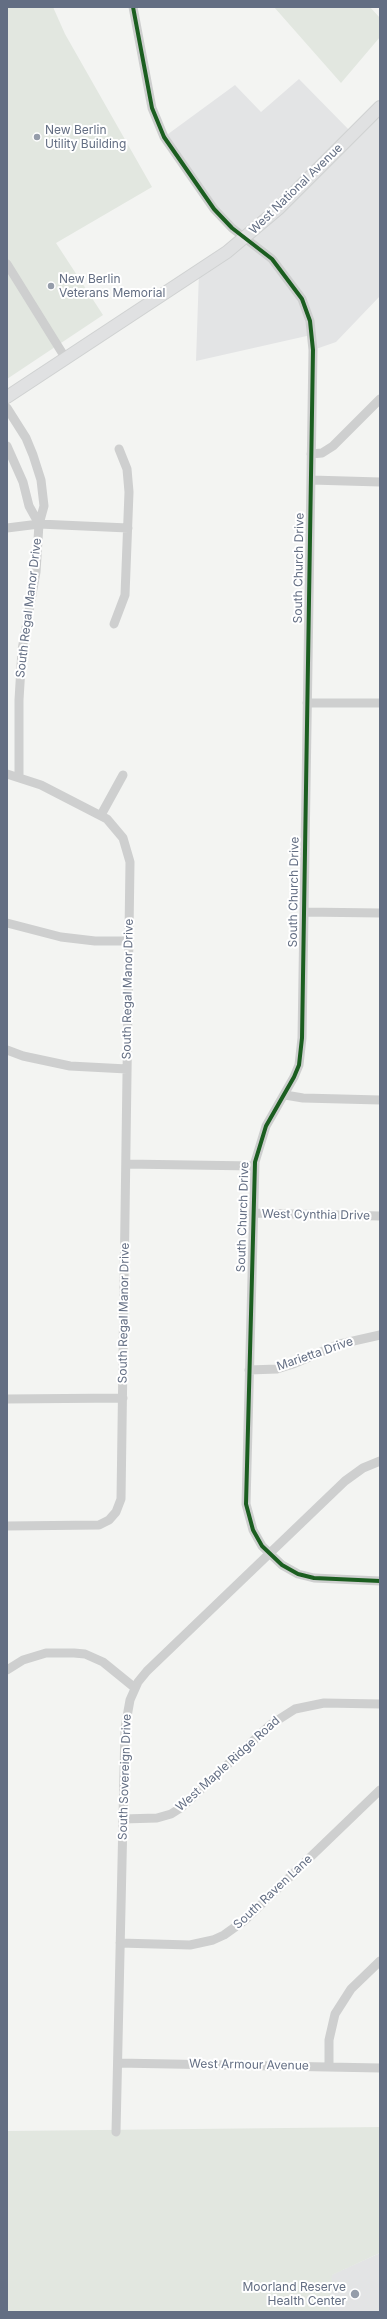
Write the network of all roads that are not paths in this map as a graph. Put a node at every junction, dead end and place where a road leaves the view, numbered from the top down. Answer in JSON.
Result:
{"nodes":[{"id":1,"x":133,"y":7,"type":"edge"},
{"id":2,"x":380,"y":108,"type":"edge"},
{"id":3,"x":246,"y":237,"type":"junction"},
{"id":4,"x":7,"y":264,"type":"edge"},
{"id":5,"x":66,"y":359,"type":"junction"},
{"id":6,"x":7,"y":398,"type":"edge"},
{"id":7,"x":380,"y":399,"type":"edge"},
{"id":8,"x":7,"y":408,"type":"edge"},
{"id":9,"x":7,"y":446,"type":"edge"},
{"id":10,"x":119,"y":449,"type":"dead end"},
{"id":11,"x":311,"y":454,"type":"junction"},
{"id":12,"x":311,"y":480,"type":"junction"},
{"id":13,"x":380,"y":482,"type":"edge"},
{"id":14,"x":39,"y":524,"type":"junction"},
{"id":15,"x":7,"y":528,"type":"edge"},
{"id":16,"x":128,"y":528,"type":"junction"},
{"id":17,"x":114,"y":624,"type":"dead end"},
{"id":18,"x":307,"y":703,"type":"junction"},
{"id":19,"x":380,"y":703,"type":"edge"},
{"id":20,"x":7,"y":774,"type":"edge"},
{"id":21,"x":123,"y":775,"type":"dead end"},
{"id":22,"x":19,"y":777,"type":"junction"},
{"id":23,"x":101,"y":815,"type":"junction"},
{"id":24,"x":304,"y":912,"type":"junction"},
{"id":25,"x":380,"y":913,"type":"edge"},
{"id":26,"x":7,"y":922,"type":"edge"},
{"id":27,"x":129,"y":941,"type":"junction"},
{"id":28,"x":7,"y":1050,"type":"edge"},
{"id":29,"x":127,"y":1069,"type":"junction"},
{"id":30,"x":285,"y":1094,"type":"junction"},
{"id":31,"x":380,"y":1100,"type":"edge"},
{"id":32,"x":126,"y":1164,"type":"junction"},
{"id":33,"x":254,"y":1166,"type":"junction"},
{"id":34,"x":252,"y":1213,"type":"junction"},
{"id":35,"x":380,"y":1216,"type":"edge"},
{"id":36,"x":380,"y":1335,"type":"edge"},
{"id":37,"x":249,"y":1370,"type":"junction"},
{"id":38,"x":123,"y":1398,"type":"junction"},
{"id":39,"x":7,"y":1399,"type":"edge"},
{"id":40,"x":380,"y":1461,"type":"edge"},
{"id":41,"x":7,"y":1526,"type":"edge"},
{"id":42,"x":269,"y":1554,"type":"junction"},
{"id":43,"x":380,"y":1581,"type":"edge"},
{"id":44,"x":7,"y":1670,"type":"edge"},
{"id":45,"x":135,"y":1688,"type":"junction"},
{"id":46,"x":380,"y":1704,"type":"edge"},
{"id":47,"x":380,"y":1790,"type":"edge"},
{"id":48,"x":123,"y":1819,"type":"junction"},
{"id":49,"x":120,"y":1943,"type":"junction"},
{"id":50,"x":380,"y":1961,"type":"edge"},
{"id":51,"x":118,"y":2063,"type":"junction"},
{"id":52,"x":329,"y":2067,"type":"junction"},
{"id":53,"x":380,"y":2068,"type":"edge"},
{"id":54,"x":116,"y":2132,"type":"dead end"}],
"edges":[{"from":1,"to":3,"type":"street","name":"South Church Drive"},
{"from":2,"to":3,"type":"main road","name":"West National Avenue"},
{"from":3,"to":5,"type":"main road","name":"West National Avenue"},
{"from":3,"to":11,"type":"street","name":"South Church Drive"},
{"from":4,"to":5,"type":"street"},
{"from":5,"to":6,"type":"main road","name":"West National Avenue"},
{"from":7,"to":11,"type":"street"},
{"from":8,"to":14,"type":"street","name":"South Regal Manor Drive"},
{"from":9,"to":14,"type":"street","name":"South Regal Manor Drive"},
{"from":10,"to":16,"type":"street"},
{"from":11,"to":12,"type":"street","name":"South Church Drive"},
{"from":12,"to":13,"type":"street"},
{"from":12,"to":18,"type":"street","name":"South Church Drive"},
{"from":14,"to":15,"type":"street"},
{"from":14,"to":16,"type":"street"},
{"from":14,"to":22,"type":"street","name":"South Regal Manor Drive"},
{"from":16,"to":17,"type":"street"},
{"from":18,"to":19,"type":"street"},
{"from":18,"to":24,"type":"street","name":"South Church Drive"},
{"from":20,"to":22,"type":"street"},
{"from":21,"to":23,"type":"street"},
{"from":22,"to":23,"type":"street","name":"South Regal Manor Drive"},
{"from":23,"to":27,"type":"street","name":"South Regal Manor Drive"},
{"from":24,"to":25,"type":"street"},
{"from":24,"to":30,"type":"street","name":"South Church Drive"},
{"from":26,"to":27,"type":"street"},
{"from":27,"to":29,"type":"street","name":"South Regal Manor Drive"},
{"from":28,"to":29,"type":"street"},
{"from":29,"to":32,"type":"street","name":"South Regal Manor Drive"},
{"from":30,"to":31,"type":"street"},
{"from":30,"to":33,"type":"street","name":"South Church Drive"},
{"from":32,"to":33,"type":"street"},
{"from":32,"to":38,"type":"street","name":"South Regal Manor Drive"},
{"from":33,"to":34,"type":"street","name":"South Church Drive"},
{"from":34,"to":35,"type":"street","name":"West Cynthia Drive"},
{"from":34,"to":37,"type":"street","name":"South Church Drive"},
{"from":36,"to":37,"type":"street","name":"Marietta Drive"},
{"from":37,"to":42,"type":"street","name":"South Church Drive"},
{"from":38,"to":39,"type":"street"},
{"from":38,"to":41,"type":"street","name":"South Regal Manor Drive"},
{"from":40,"to":42,"type":"street","name":"South Sovereign Drive"},
{"from":42,"to":43,"type":"street","name":"South Church Drive"},
{"from":42,"to":45,"type":"street","name":"South Sovereign Drive"},
{"from":44,"to":45,"type":"street"},
{"from":45,"to":48,"type":"street","name":"South Sovereign Drive"},
{"from":46,"to":48,"type":"street","name":"West Maple Ridge Road"},
{"from":47,"to":49,"type":"street","name":"South Raven Lane"},
{"from":48,"to":49,"type":"street","name":"South Sovereign Drive"},
{"from":49,"to":51,"type":"street","name":"South Sovereign Drive"},
{"from":50,"to":52,"type":"street"},
{"from":51,"to":52,"type":"street","name":"West Armour Avenue"},
{"from":51,"to":54,"type":"street","name":"South Sovereign Drive"},
{"from":52,"to":53,"type":"street","name":"West Armour Avenue"}]}
